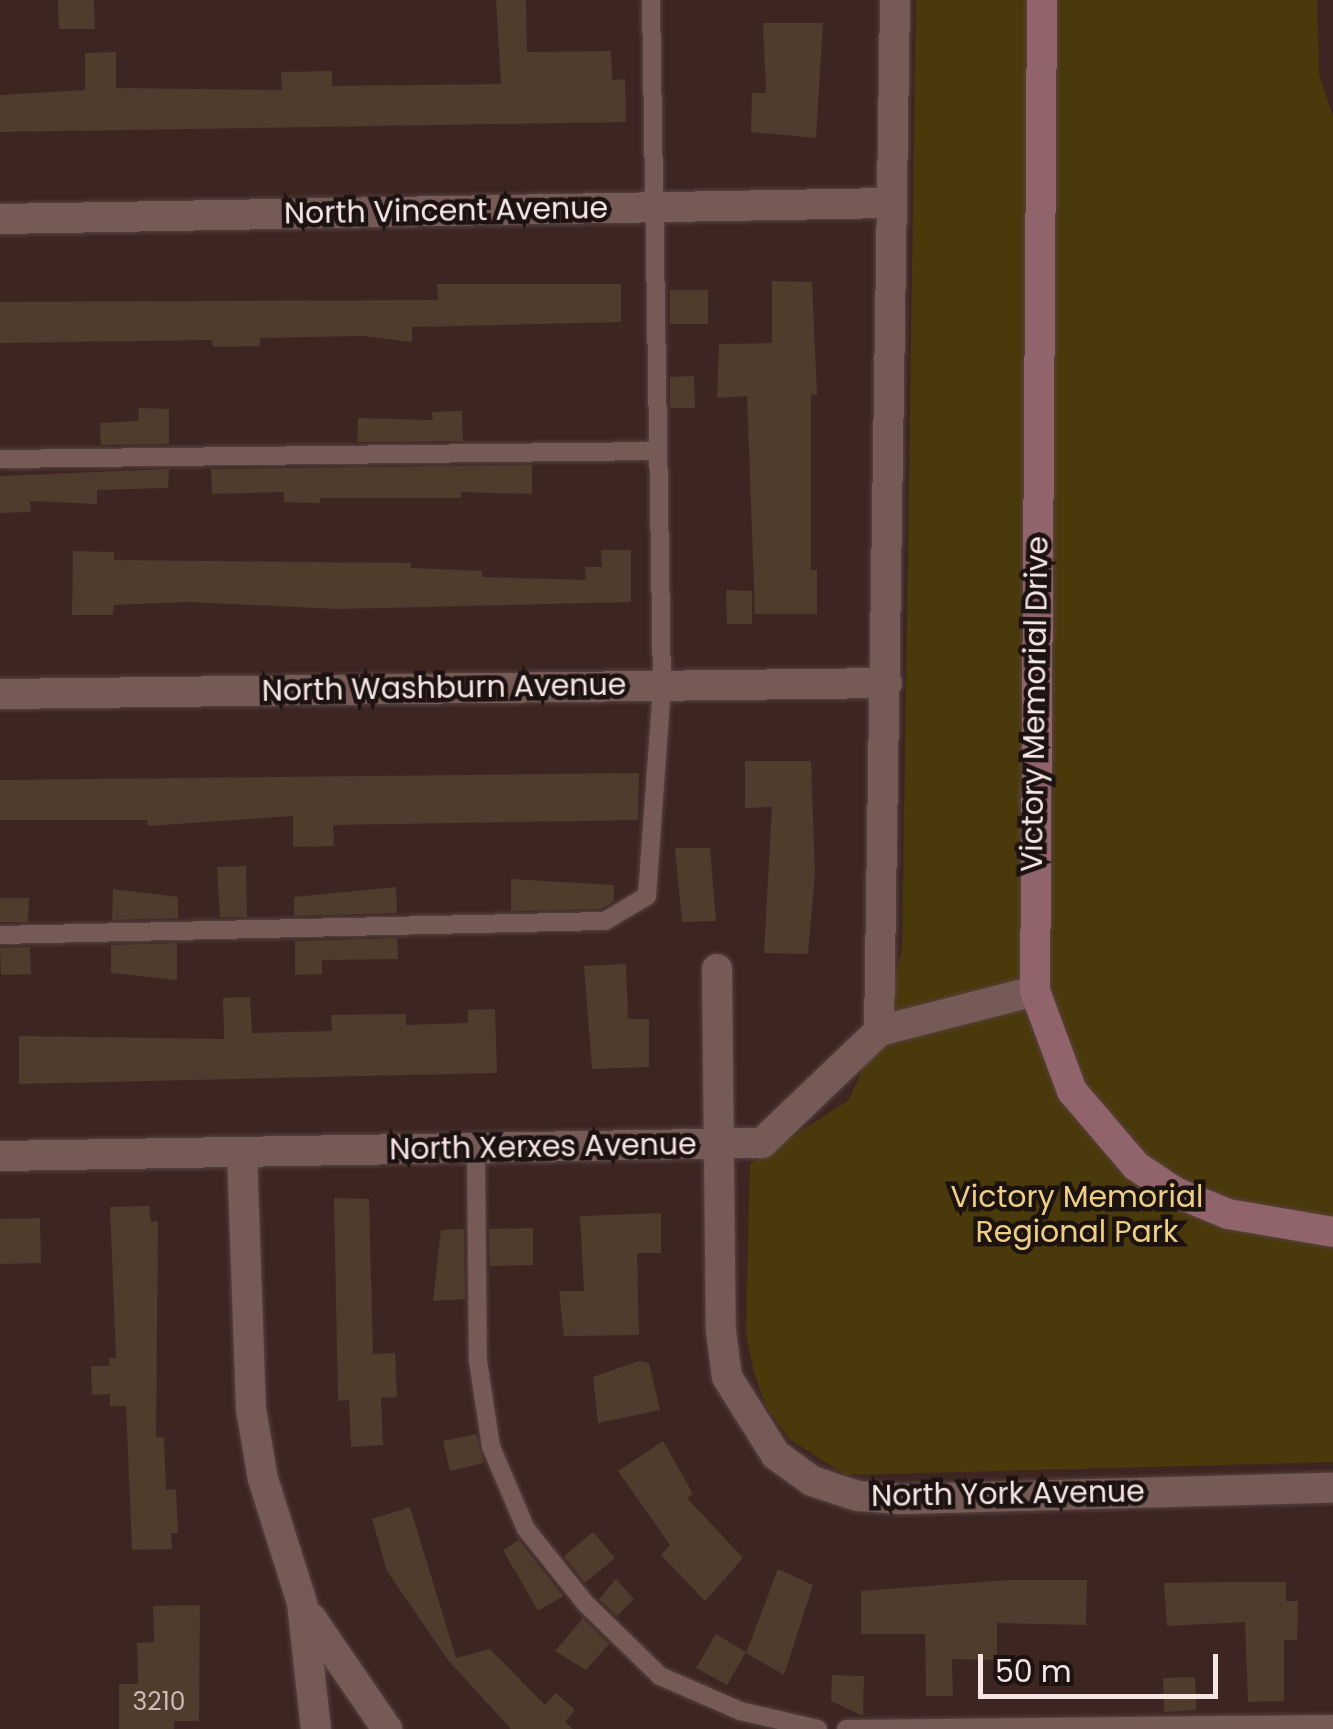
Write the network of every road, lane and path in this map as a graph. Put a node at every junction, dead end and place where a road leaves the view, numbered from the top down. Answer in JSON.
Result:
{"nodes":[{"id":1,"x":651,"y":0,"type":"edge"},
{"id":2,"x":895,"y":0,"type":"edge"},
{"id":3,"x":1042,"y":0,"type":"edge"},
{"id":4,"x":892,"y":203,"type":"junction"},
{"id":5,"x":652,"y":208,"type":"junction"},
{"id":6,"x":0,"y":220,"type":"edge"},
{"id":7,"x":656,"y":451,"type":"junction"},
{"id":8,"x":0,"y":459,"type":"edge"},
{"id":9,"x":887,"y":683,"type":"junction"},
{"id":10,"x":662,"y":686,"type":"junction"},
{"id":11,"x":0,"y":694,"type":"edge"},
{"id":12,"x":0,"y":935,"type":"edge"},
{"id":13,"x":716,"y":968,"type":"dead end"},
{"id":14,"x":1035,"y":991,"type":"junction"},
{"id":15,"x":879,"y":1030,"type":"junction"},
{"id":16,"x":720,"y":1144,"type":"junction"},
{"id":17,"x":476,"y":1148,"type":"junction"},
{"id":18,"x":242,"y":1152,"type":"junction"},
{"id":19,"x":0,"y":1156,"type":"edge"},
{"id":20,"x":1333,"y":1232,"type":"edge"},
{"id":21,"x":1333,"y":1488,"type":"edge"},
{"id":22,"x":302,"y":1603,"type":"junction"},
{"id":23,"x":1333,"y":1724,"type":"edge"},
{"id":24,"x":316,"y":1729,"type":"edge"},
{"id":25,"x":387,"y":1729,"type":"edge"},
{"id":26,"x":818,"y":1729,"type":"edge"},
{"id":27,"x":846,"y":1729,"type":"edge"}],
"edges":[{"from":1,"to":5,"type":"lane"},
{"from":2,"to":4,"type":"street"},
{"from":3,"to":14,"type":"street","name":"Victory Memorial Drive"},
{"from":4,"to":5,"type":"street","name":"North Vincent Avenue"},
{"from":4,"to":9,"type":"street"},
{"from":5,"to":6,"type":"street","name":"North Vincent Avenue"},
{"from":5,"to":7,"type":"lane"},
{"from":7,"to":8,"type":"lane"},
{"from":7,"to":10,"type":"lane"},
{"from":9,"to":10,"type":"street","name":"North Washburn Avenue"},
{"from":9,"to":15,"type":"street"},
{"from":10,"to":11,"type":"street","name":"North Washburn Avenue"},
{"from":10,"to":12,"type":"lane"},
{"from":13,"to":16,"type":"street","name":"North York Avenue"},
{"from":14,"to":15,"type":"street","name":"North Xerxes Avenue"},
{"from":14,"to":20,"type":"street","name":"Victory Memorial Drive"},
{"from":15,"to":16,"type":"street","name":"North Xerxes Avenue"},
{"from":16,"to":17,"type":"street","name":"North Xerxes Avenue"},
{"from":16,"to":21,"type":"street","name":"North York Avenue"},
{"from":17,"to":18,"type":"street","name":"North Xerxes Avenue"},
{"from":17,"to":26,"type":"lane"},
{"from":18,"to":19,"type":"street","name":"North Xerxes Avenue"},
{"from":18,"to":22,"type":"street"},
{"from":22,"to":24,"type":"street"},
{"from":22,"to":25,"type":"street"},
{"from":23,"to":27,"type":"lane"}]}
